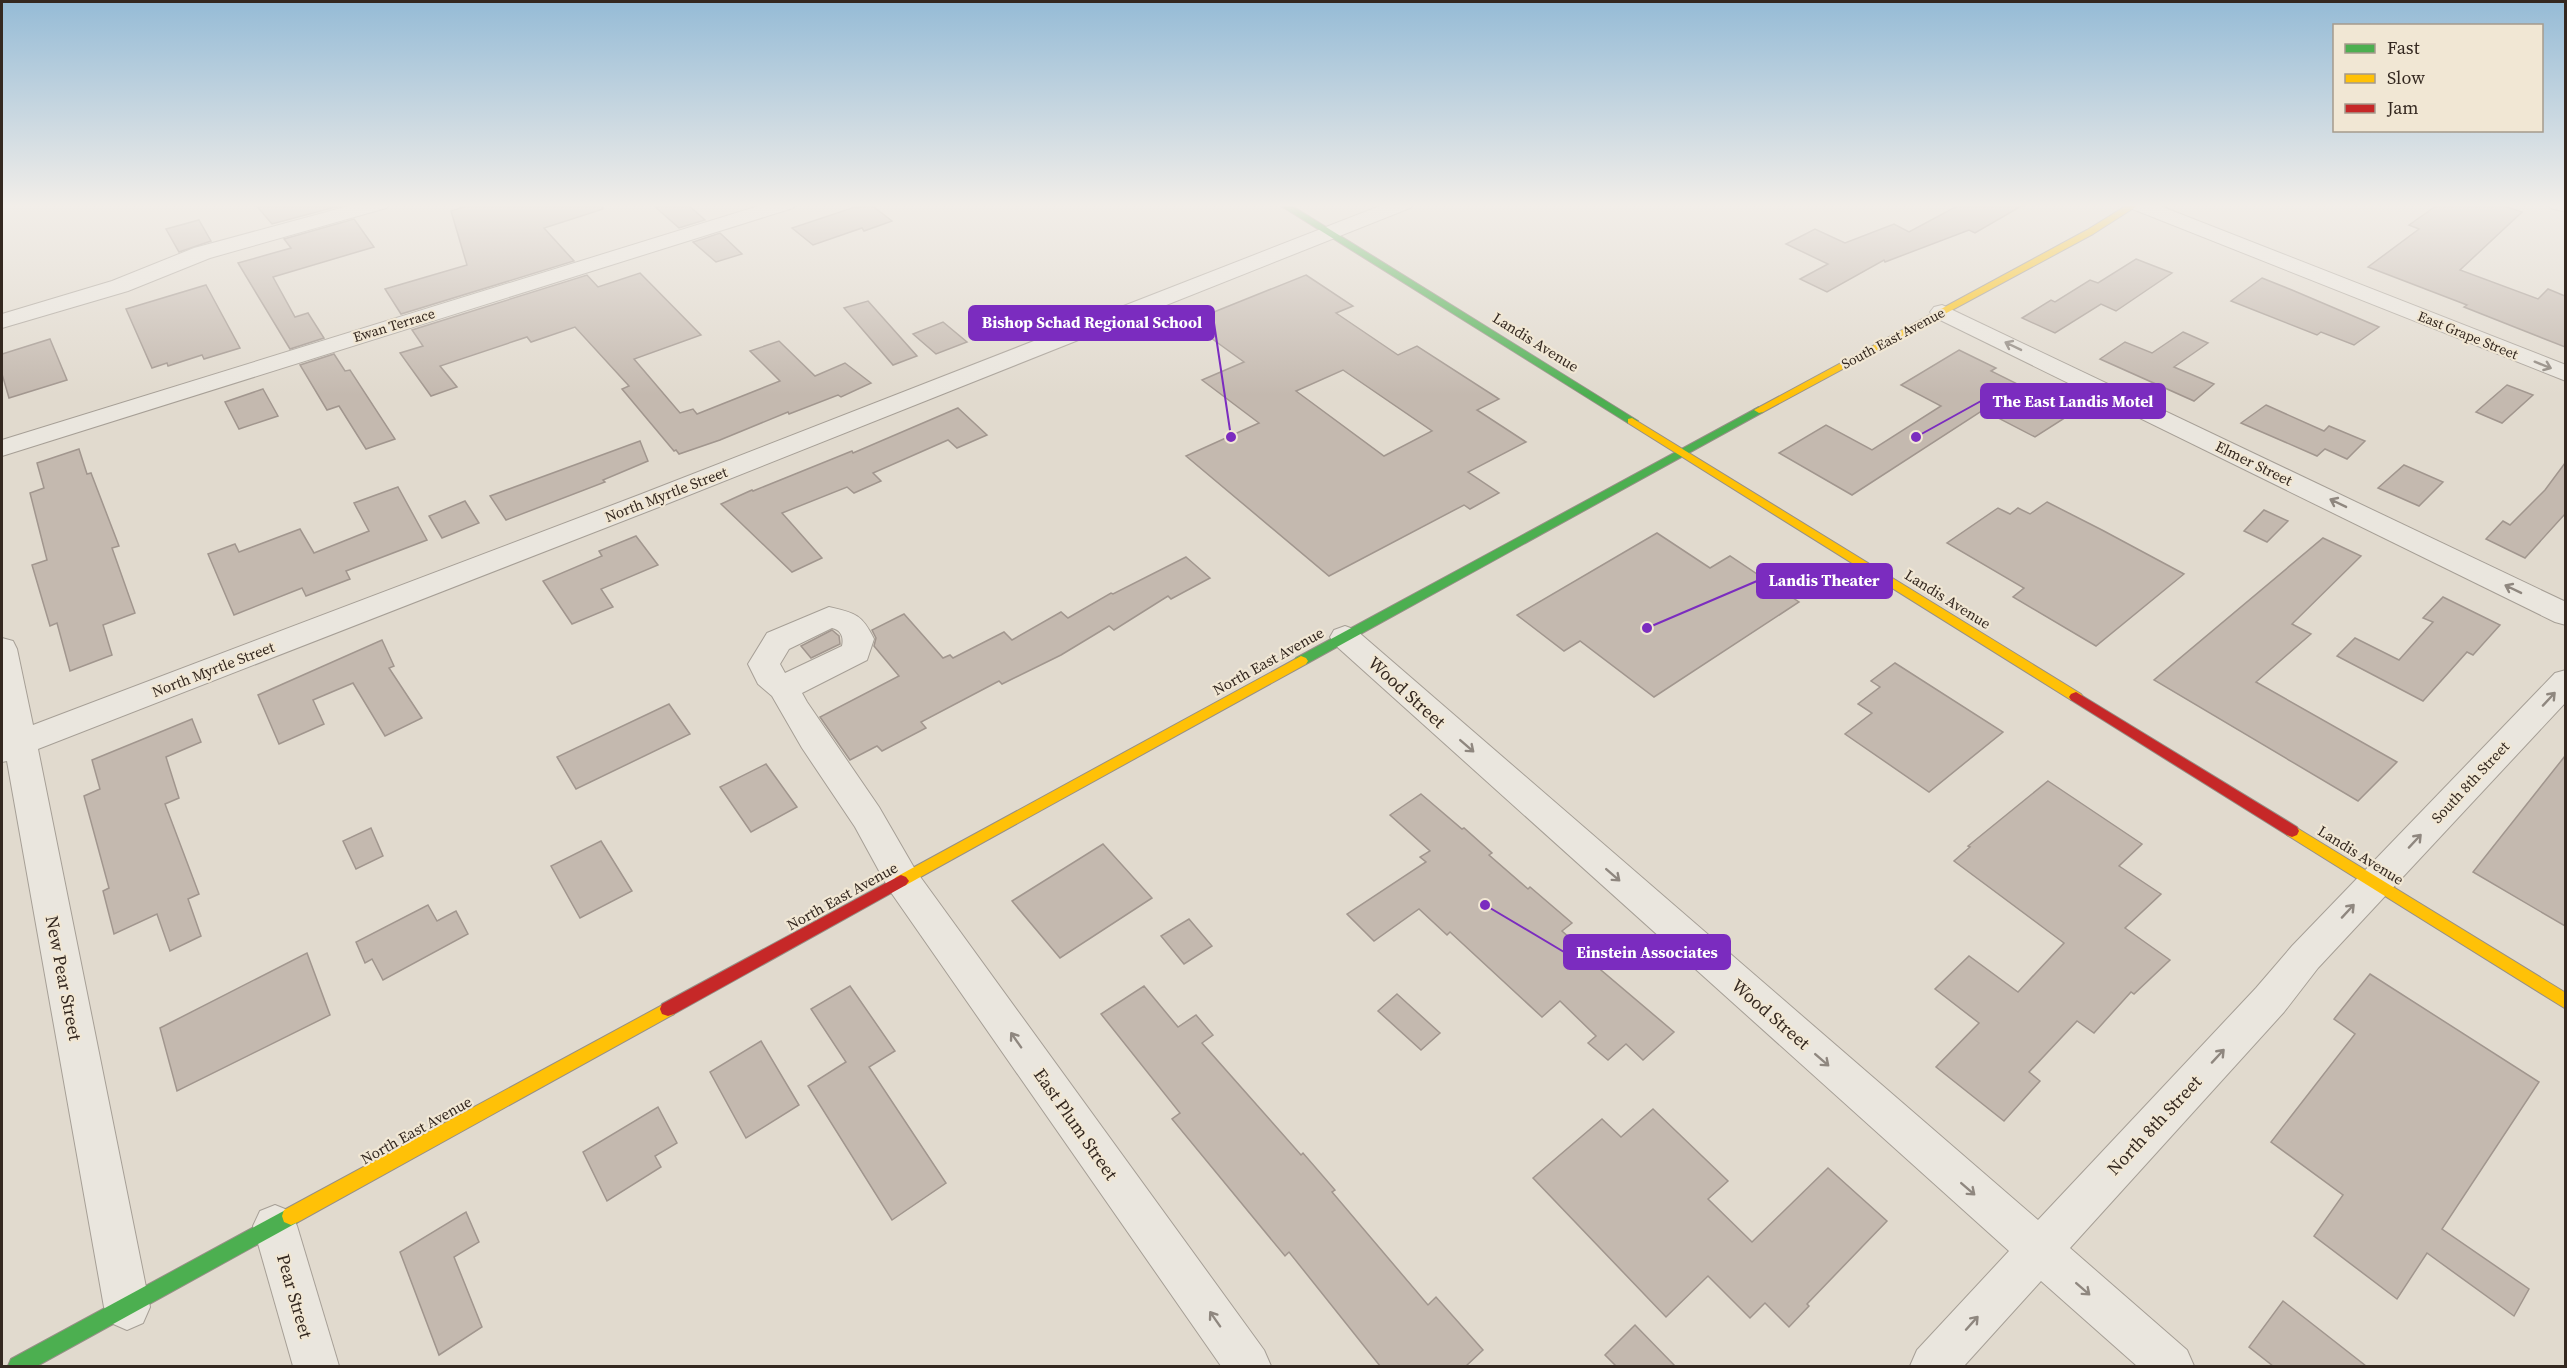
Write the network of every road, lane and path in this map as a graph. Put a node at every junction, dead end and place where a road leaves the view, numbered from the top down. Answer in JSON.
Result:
{"nodes":[{"id":1,"x":165,"y":268,"type":"edge"},
{"id":2,"x":580,"y":268,"type":"edge"},
{"id":3,"x":1240,"y":268,"type":"edge"},
{"id":4,"x":1385,"y":268,"type":"edge"},
{"id":5,"x":2024,"y":268,"type":"edge"},
{"id":6,"x":2297,"y":268,"type":"edge"},
{"id":7,"x":1942,"y":312,"type":"junction"},
{"id":8,"x":2,"y":321,"type":"edge"},
{"id":9,"x":2565,"y":374,"type":"edge"},
{"id":10,"x":2,"y":447,"type":"edge"},
{"id":11,"x":1681,"y":452,"type":"junction"},
{"id":12,"x":2565,"y":615,"type":"edge"},
{"id":13,"x":1345,"y":637,"type":"junction"},
{"id":14,"x":2,"y":649,"type":"edge"},
{"id":15,"x":2565,"y":681,"type":"edge"},
{"id":16,"x":784,"y":689,"type":"dead end"},
{"id":17,"x":10,"y":747,"type":"edge"},
{"id":18,"x":903,"y":881,"type":"junction"},
{"id":19,"x":2375,"y":883,"type":"junction"},
{"id":20,"x":2565,"y":1002,"type":"edge"},
{"id":21,"x":275,"y":1226,"type":"junction"},
{"id":22,"x":2039,"y":1251,"type":"junction"},
{"id":23,"x":127,"y":1307,"type":"junction"},
{"id":24,"x":18,"y":1366,"type":"edge"},
{"id":25,"x":316,"y":1366,"type":"edge"},
{"id":26,"x":1248,"y":1366,"type":"edge"},
{"id":27,"x":1933,"y":1366,"type":"edge"},
{"id":28,"x":2171,"y":1366,"type":"edge"}],
"edges":[{"from":1,"to":8,"type":"street"},
{"from":2,"to":10,"type":"street","name":"Ewan Terrace"},
{"from":3,"to":17,"type":"street","name":"North Myrtle Street"},
{"from":4,"to":11,"type":"street","name":"Landis Avenue"},
{"from":5,"to":7,"type":"street","name":"South East Avenue"},
{"from":6,"to":9,"type":"street","name":"East Grape Street","one_way":true},
{"from":7,"to":11,"type":"street","name":"South East Avenue"},
{"from":12,"to":7,"type":"street","name":"Elmer Street","one_way":true},
{"from":11,"to":13,"type":"street","name":"North East Avenue"},
{"from":11,"to":19,"type":"street","name":"Landis Avenue"},
{"from":13,"to":18,"type":"street","name":"North East Avenue"},
{"from":13,"to":22,"type":"street","name":"Wood Street","one_way":true},
{"from":14,"to":17,"type":"street","name":"New Pear Street"},
{"from":19,"to":15,"type":"street","name":"South 8th Street","one_way":true},
{"from":16,"to":18,"type":"street","name":"East Plum Street"},
{"from":17,"to":23,"type":"street","name":"New Pear Street"},
{"from":18,"to":21,"type":"street","name":"North East Avenue"},
{"from":26,"to":18,"type":"street","name":"East Plum Street","one_way":true},
{"from":19,"to":20,"type":"street","name":"Landis Avenue"},
{"from":22,"to":19,"type":"street","name":"North 8th Street","one_way":true},
{"from":21,"to":23,"type":"street","name":"North East Avenue"},
{"from":21,"to":25,"type":"street","name":"Pear Street"},
{"from":27,"to":22,"type":"street","name":"North 8th Street","one_way":true},
{"from":22,"to":28,"type":"street","name":"Wood Street","one_way":true},
{"from":23,"to":24,"type":"street","name":"North East Avenue"}]}
